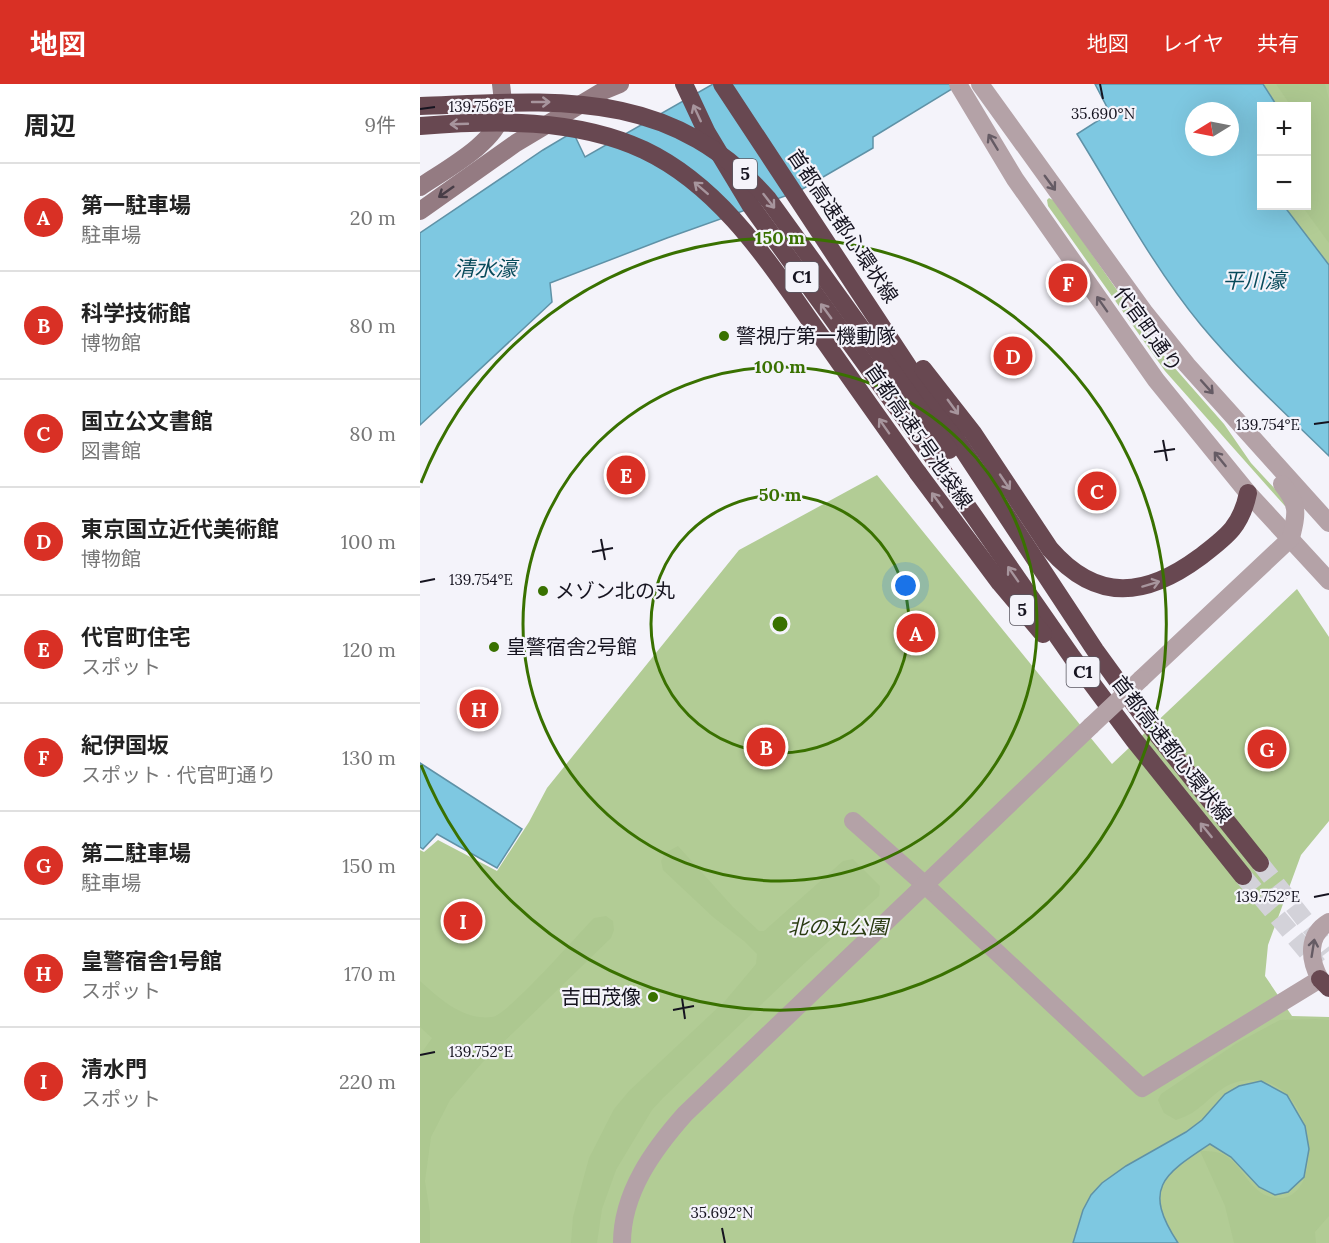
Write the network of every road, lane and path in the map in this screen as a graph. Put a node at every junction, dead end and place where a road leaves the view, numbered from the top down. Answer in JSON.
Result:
{"nodes":[{"id":1,"x":501,"y":84,"type":"edge"},
{"id":2,"x":620,"y":84,"type":"edge"},
{"id":3,"x":684,"y":84,"type":"edge"},
{"id":4,"x":722,"y":84,"type":"edge"},
{"id":5,"x":980,"y":84,"type":"edge"},
{"id":6,"x":959,"y":86,"type":"edge"},
{"id":7,"x":420,"y":106,"type":"edge"},
{"id":8,"x":420,"y":126,"type":"edge"},
{"id":9,"x":420,"y":187,"type":"edge"},
{"id":10,"x":420,"y":211,"type":"edge"},
{"id":11,"x":1138,"y":304,"type":"junction"},
{"id":12,"x":1126,"y":338,"type":"junction"},
{"id":13,"x":1236,"y":420,"type":"junction"},
{"id":14,"x":954,"y":447,"type":"junction"},
{"id":15,"x":1248,"y":493,"type":"junction"},
{"id":16,"x":1329,"y":523,"type":"edge"},
{"id":17,"x":1291,"y":538,"type":"junction"},
{"id":18,"x":1329,"y":581,"type":"edge"},
{"id":19,"x":1095,"y":650,"type":"joint"},
{"id":20,"x":1134,"y":740,"type":"junction"},
{"id":21,"x":853,"y":821,"type":"dead end"},
{"id":22,"x":1260,"y":863,"type":"tunnel mouth"},
{"id":23,"x":1243,"y":876,"type":"tunnel mouth"},
{"id":24,"x":924,"y":884,"type":"junction"},
{"id":25,"x":1329,"y":922,"type":"edge"},
{"id":26,"x":1325,"y":983,"type":"edge"},
{"id":27,"x":622,"y":1243,"type":"edge"}],
"edges":[{"from":1,"to":9,"type":"main road"},
{"from":2,"to":10,"type":"main road","one_way":true},
{"from":14,"to":3,"type":"highway","name":"首都高速都心環状線","number":"C1","one_way":true,"bridge":true},
{"from":4,"to":14,"type":"highway","name":"首都高速都心環状線","number":"C1","one_way":true},
{"from":5,"to":11,"type":"street","name":"代官町通り","one_way":true},
{"from":12,"to":6,"type":"street","name":"代官町通り","one_way":true},
{"from":7,"to":14,"type":"highway","name":"首都高速5号池袋線","number":"5","one_way":true,"bridge":true},
{"from":20,"to":8,"type":"highway","name":"首都高速5号池袋線","number":"5","one_way":true,"bridge":true},
{"from":11,"to":12,"type":"street"},
{"from":11,"to":13,"type":"street","name":"代官町通り","one_way":true},
{"from":15,"to":12,"type":"street","name":"代官町通り","one_way":true},
{"from":13,"to":16,"type":"street","name":"代官町通り"},
{"from":13,"to":17,"type":"street"},
{"from":14,"to":15,"type":"highway","one_way":true},
{"from":14,"to":19,"type":"highway","name":"首都高速5号池袋線","number":"5"},
{"from":20,"to":14,"type":"highway","name":"首都高速都心環状線","number":"C1","one_way":true},
{"from":15,"to":17,"type":"street","name":"代官町通り"},
{"from":17,"to":18,"type":"street","name":"代官町通り"},
{"from":17,"to":24,"type":"street","bridge":true},
{"from":19,"to":22,"type":"highway","name":"首都高速都心環状線","number":"C1"},
{"from":23,"to":20,"type":"highway","name":"首都高速都心環状線","number":"C1","one_way":true},
{"from":21,"to":24,"type":"street"},
{"from":24,"to":26,"type":"street"},
{"from":24,"to":27,"type":"street"},
{"from":26,"to":25,"type":"street","one_way":true}]}
